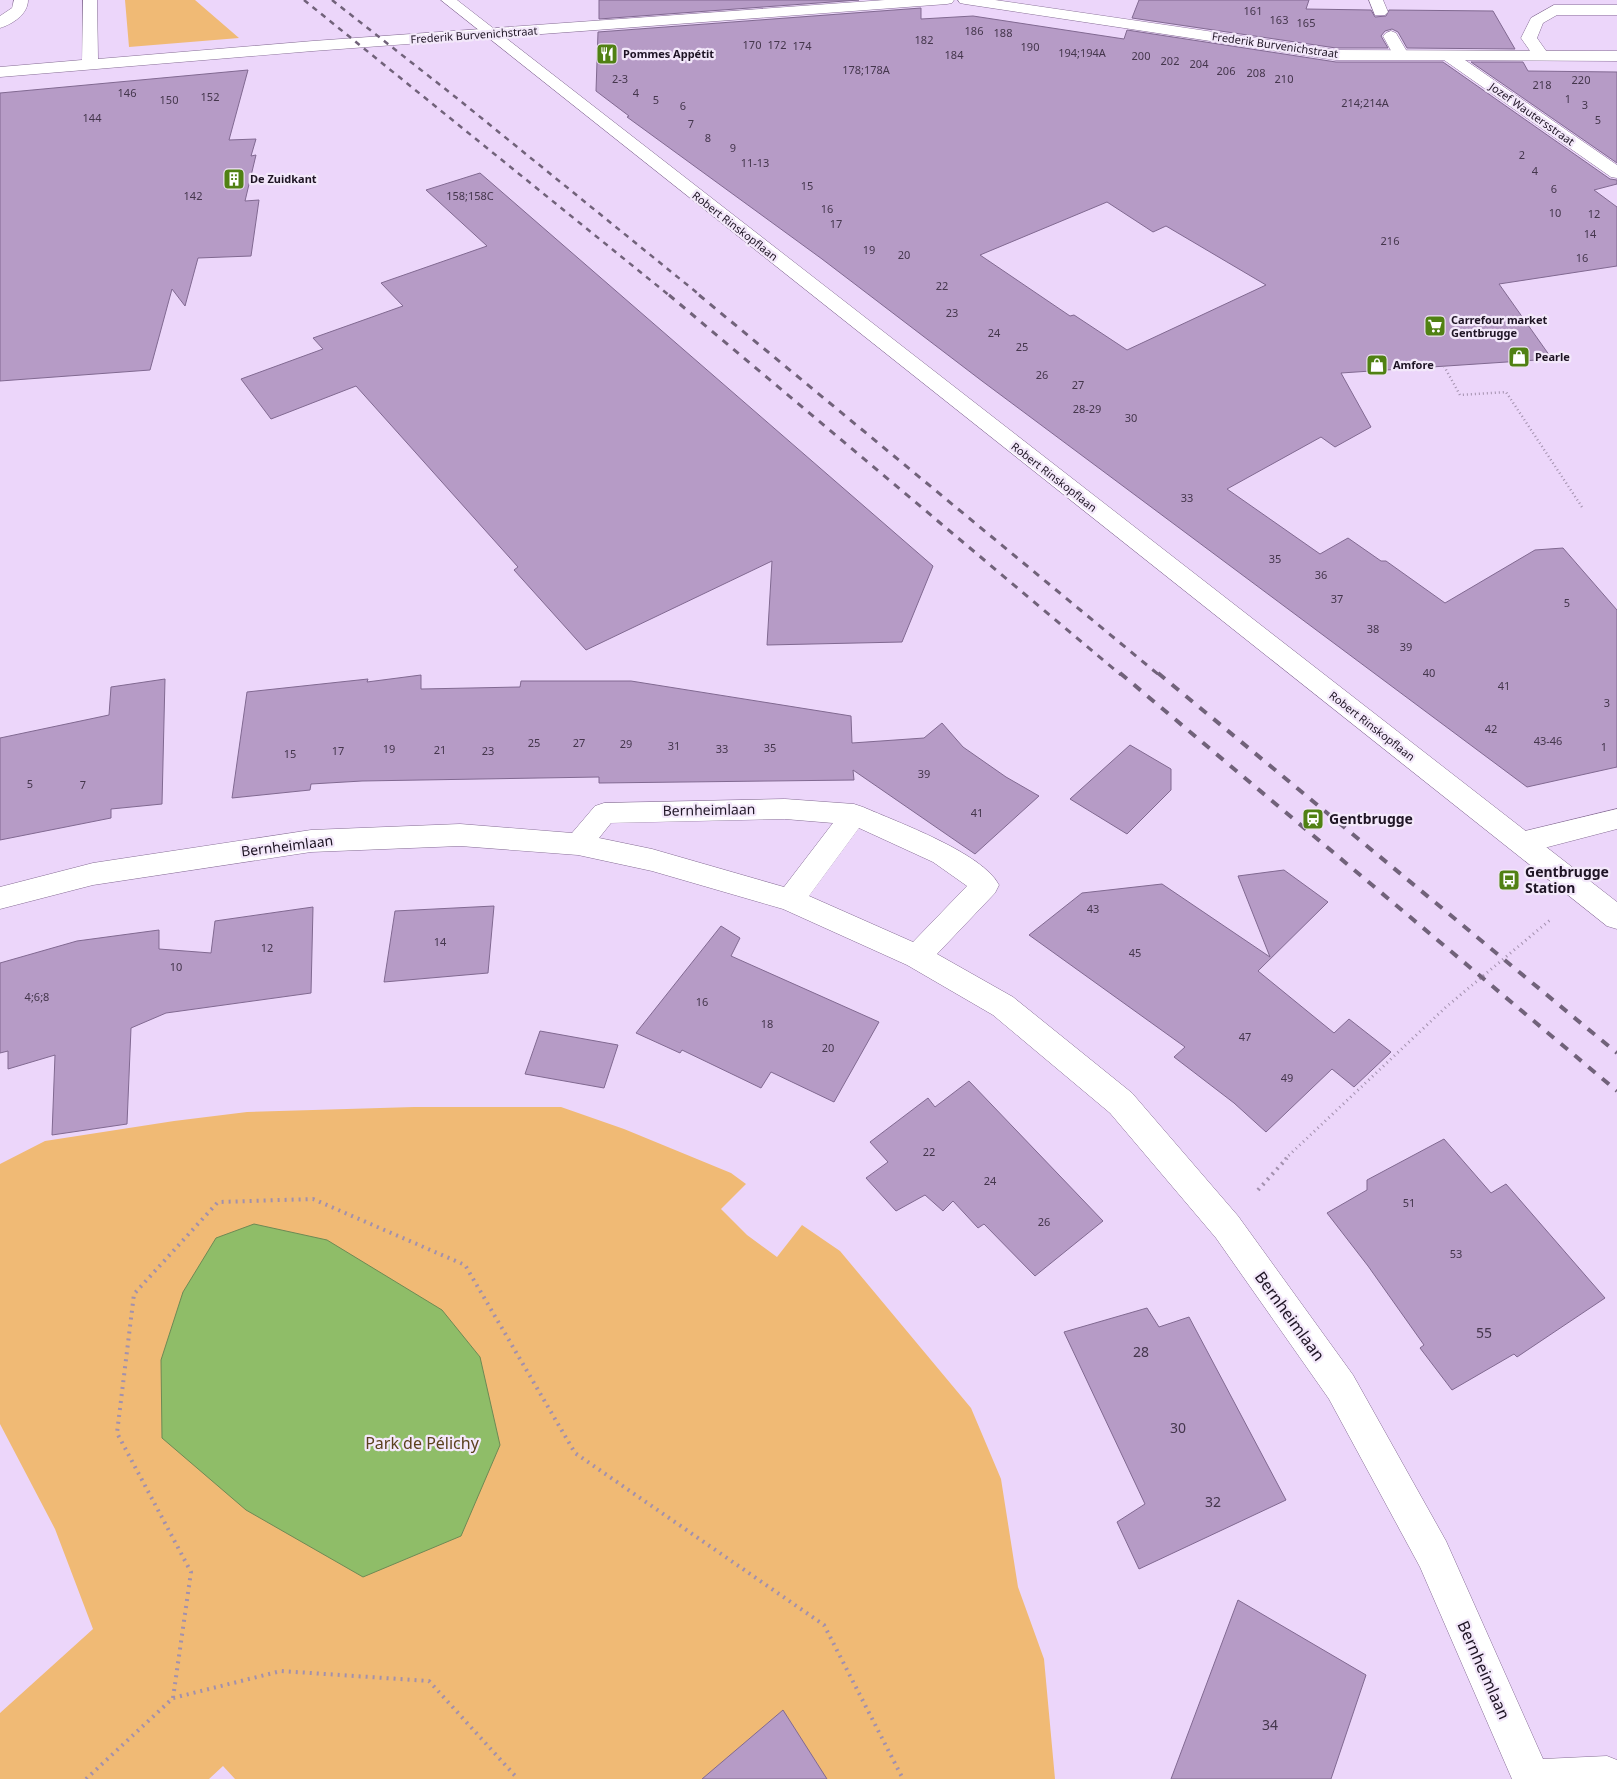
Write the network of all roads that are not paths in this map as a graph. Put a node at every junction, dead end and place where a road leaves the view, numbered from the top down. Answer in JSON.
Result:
{"nodes":[{"id":1,"x":21,"y":0,"type":"edge"},
{"id":2,"x":90,"y":0,"type":"edge"},
{"id":3,"x":450,"y":0,"type":"edge"},
{"id":4,"x":948,"y":0,"type":"edge"},
{"id":5,"x":965,"y":0,"type":"edge"},
{"id":6,"x":1617,"y":10,"type":"edge"},
{"id":7,"x":0,"y":23,"type":"edge"},
{"id":8,"x":491,"y":34,"type":"junction"},
{"id":9,"x":1391,"y":36,"type":"dead end"},
{"id":10,"x":1401,"y":55,"type":"junction"},
{"id":11,"x":1448,"y":55,"type":"junction"},
{"id":12,"x":1541,"y":55,"type":"junction"},
{"id":13,"x":1617,"y":56,"type":"edge"},
{"id":14,"x":89,"y":64,"type":"junction"},
{"id":15,"x":0,"y":72,"type":"edge"},
{"id":16,"x":1617,"y":173,"type":"edge"},
{"id":17,"x":854,"y":814,"type":"junction"},
{"id":18,"x":1617,"y":819,"type":"edge"},
{"id":19,"x":1521,"y":843,"type":"junction"},
{"id":20,"x":578,"y":844,"type":"junction"},
{"id":21,"x":0,"y":898,"type":"edge"},
{"id":22,"x":790,"y":900,"type":"junction"},
{"id":23,"x":1617,"y":918,"type":"edge"},
{"id":24,"x":917,"y":957,"type":"junction"},
{"id":25,"x":1532,"y":1779,"type":"edge"},
{"id":26,"x":1615,"y":1779,"type":"edge"}],
"edges":[{"from":1,"to":7,"type":"street"},
{"from":2,"to":14,"type":"street"},
{"from":3,"to":8,"type":"street","name":"Robert Rinskopflaan"},
{"from":4,"to":8,"type":"street","name":"Frederik Burvenichstraat"},
{"from":5,"to":10,"type":"street","name":"Frederik Burvenichstraat"},
{"from":6,"to":12,"type":"street"},
{"from":8,"to":14,"type":"street","name":"Frederik Burvenichstraat"},
{"from":8,"to":19,"type":"street","name":"Robert Rinskopflaan"},
{"from":9,"to":10,"type":"street"},
{"from":10,"to":11,"type":"street","name":"Frederik Burvenichstraat"},
{"from":11,"to":12,"type":"street","name":"Frederik Burvenichstraat"},
{"from":11,"to":16,"type":"street","name":"Jozef Wautersstraat"},
{"from":12,"to":13,"type":"street","name":"Frederik Burvenichstraat"},
{"from":14,"to":15,"type":"street","name":"Frederik Burvenichstraat"},
{"from":17,"to":20,"type":"street","name":"Bernheimlaan"},
{"from":17,"to":22,"type":"street"},
{"from":17,"to":24,"type":"street","name":"Bernheimlaan"},
{"from":18,"to":19,"type":"street"},
{"from":19,"to":23,"type":"street","name":"Robert Rinskopflaan"},
{"from":20,"to":21,"type":"street","name":"Bernheimlaan"},
{"from":20,"to":22,"type":"street","name":"Bernheimlaan"},
{"from":22,"to":24,"type":"street","name":"Bernheimlaan"},
{"from":24,"to":25,"type":"street","name":"Bernheimlaan"},
{"from":25,"to":26,"type":"street","name":"Bernheimlaan"}]}
